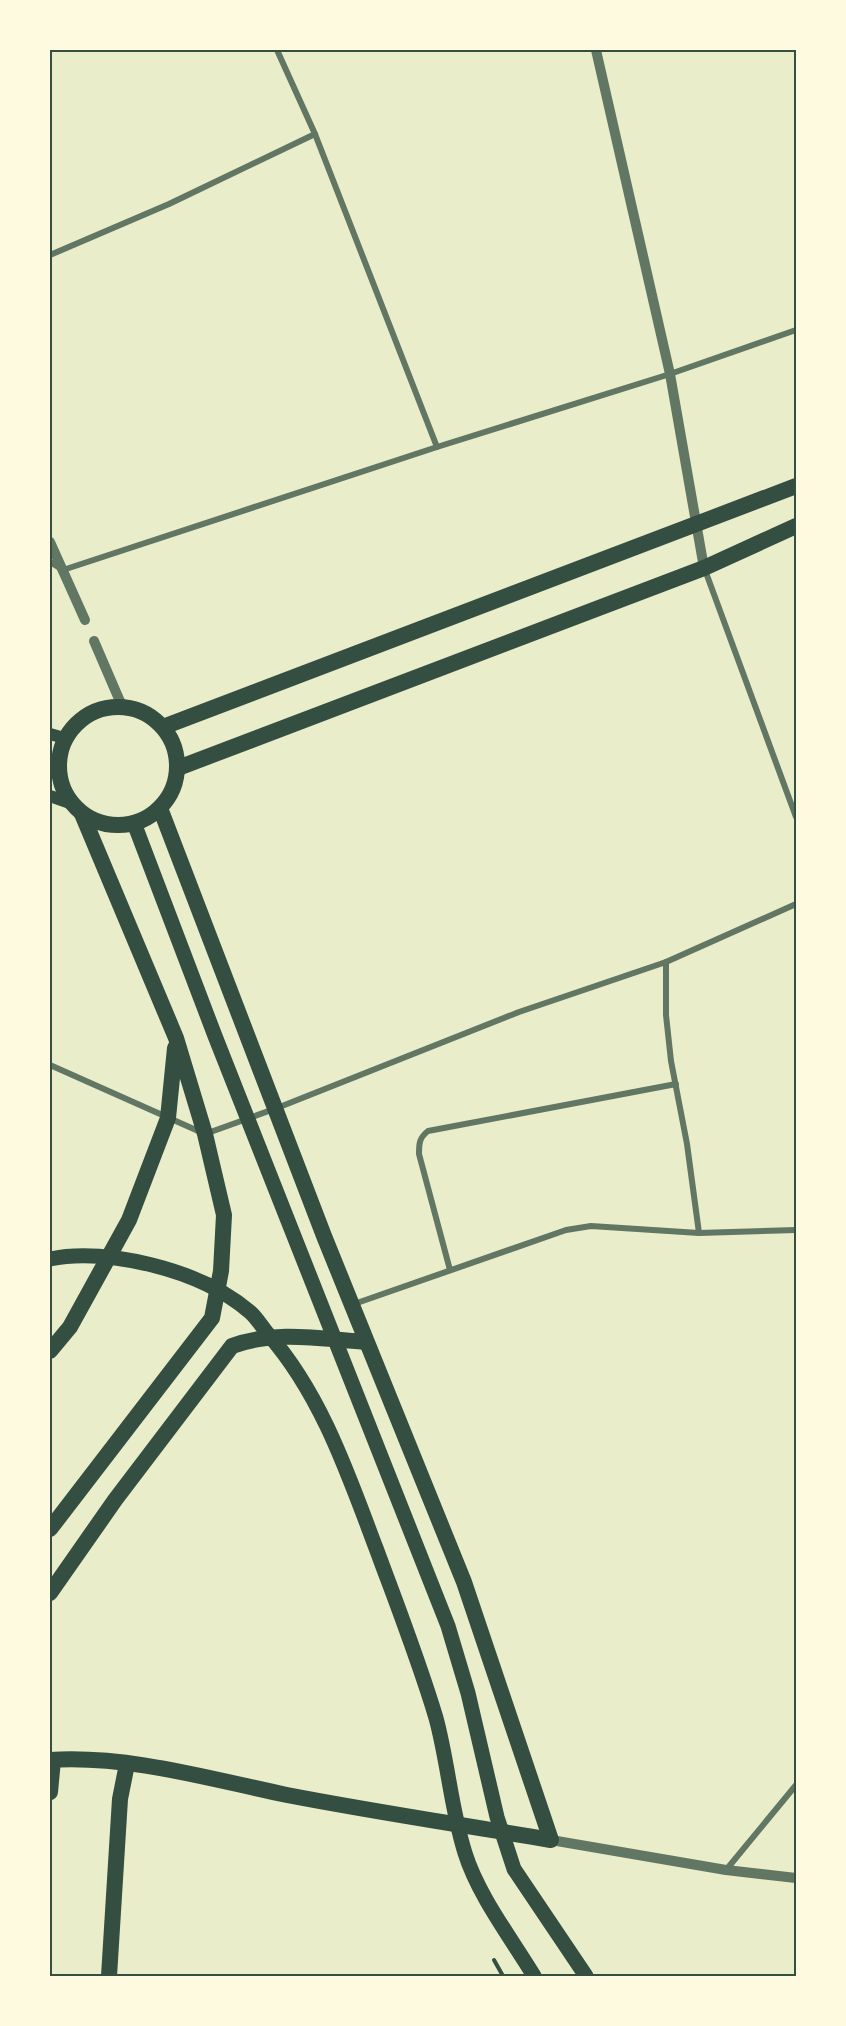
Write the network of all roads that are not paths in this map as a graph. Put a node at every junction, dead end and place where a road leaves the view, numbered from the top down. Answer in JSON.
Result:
{"nodes":[{"id":1,"x":277,"y":50,"type":"edge"},
{"id":2,"x":596,"y":50,"type":"edge"},
{"id":3,"x":315,"y":134,"type":"junction"},
{"id":4,"x":50,"y":255,"type":"edge"},
{"id":5,"x":796,"y":330,"type":"edge"},
{"id":6,"x":670,"y":374,"type":"junction"},
{"id":7,"x":437,"y":447,"type":"junction"},
{"id":8,"x":796,"y":486,"type":"edge"},
{"id":9,"x":695,"y":525,"type":"junction"},
{"id":10,"x":796,"y":526,"type":"edge"},
{"id":11,"x":50,"y":542,"type":"edge"},
{"id":12,"x":50,"y":562,"type":"edge"},
{"id":13,"x":704,"y":568,"type":"junction"},
{"id":14,"x":63,"y":570,"type":"junction"},
{"id":15,"x":85,"y":620,"type":"dead end"},
{"id":16,"x":94,"y":641,"type":"dead end"},
{"id":17,"x":122,"y":706,"type":"junction"},
{"id":18,"x":164,"y":727,"type":"junction"},
{"id":19,"x":57,"y":736,"type":"edge"},
{"id":20,"x":178,"y":768,"type":"junction"},
{"id":21,"x":50,"y":796,"type":"edge"},
{"id":22,"x":76,"y":808,"type":"junction"},
{"id":23,"x":160,"y":808,"type":"junction"},
{"id":24,"x":796,"y":817,"type":"edge"},
{"id":25,"x":134,"y":823,"type":"junction"},
{"id":26,"x":796,"y":904,"type":"edge"},
{"id":27,"x":666,"y":962,"type":"junction"},
{"id":28,"x":176,"y":1038,"type":"junction"},
{"id":29,"x":50,"y":1065,"type":"edge"},
{"id":30,"x":675,"y":1084,"type":"junction"},
{"id":31,"x":277,"y":1108,"type":"junction"},
{"id":32,"x":168,"y":1118,"type":"junction"},
{"id":33,"x":205,"y":1134,"type":"junction"},
{"id":34,"x":796,"y":1230,"type":"edge"},
{"id":35,"x":699,"y":1233,"type":"junction"},
{"id":36,"x":50,"y":1259,"type":"edge"},
{"id":37,"x":450,"y":1270,"type":"junction"},
{"id":38,"x":351,"y":1305,"type":"junction"},
{"id":39,"x":366,"y":1342,"type":"junction"},
{"id":40,"x":50,"y":1351,"type":"edge"},
{"id":41,"x":50,"y":1529,"type":"edge"},
{"id":42,"x":50,"y":1593,"type":"edge"},
{"id":43,"x":51,"y":1760,"type":"edge"},
{"id":44,"x":126,"y":1764,"type":"junction"},
{"id":45,"x":796,"y":1785,"type":"edge"},
{"id":46,"x":50,"y":1792,"type":"edge"},
{"id":47,"x":551,"y":1840,"type":"junction"},
{"id":48,"x":726,"y":1870,"type":"junction"},
{"id":49,"x":796,"y":1878,"type":"edge"},
{"id":50,"x":109,"y":1977,"type":"edge"},
{"id":51,"x":534,"y":1977,"type":"edge"},
{"id":52,"x":586,"y":1977,"type":"edge"}],
"edges":[{"from":1,"to":3,"type":"street"},
{"from":2,"to":6,"type":"street"},
{"from":3,"to":4,"type":"street"},
{"from":3,"to":7,"type":"street"},
{"from":5,"to":6,"type":"street"},
{"from":6,"to":7,"type":"street"},
{"from":6,"to":9,"type":"street"},
{"from":7,"to":14,"type":"street"},
{"from":8,"to":9,"type":"highway"},
{"from":9,"to":13,"type":"street"},
{"from":9,"to":18,"type":"highway"},
{"from":10,"to":13,"type":"highway"},
{"from":11,"to":14,"type":"street"},
{"from":12,"to":14,"type":"street"},
{"from":13,"to":20,"type":"highway"},
{"from":13,"to":24,"type":"street"},
{"from":14,"to":15,"type":"street"},
{"from":16,"to":17,"type":"street"},
{"from":17,"to":18,"type":"highway"},
{"from":17,"to":19,"type":"highway"},
{"from":18,"to":20,"type":"highway"},
{"from":19,"to":22,"type":"highway"},
{"from":20,"to":23,"type":"highway"},
{"from":21,"to":22,"type":"main road"},
{"from":22,"to":25,"type":"highway"},
{"from":22,"to":28,"type":"highway"},
{"from":23,"to":25,"type":"highway"},
{"from":23,"to":31,"type":"highway"},
{"from":25,"to":52,"type":"main road"},
{"from":26,"to":27,"type":"street"},
{"from":27,"to":30,"type":"street"},
{"from":27,"to":31,"type":"street"},
{"from":28,"to":32,"type":"highway"},
{"from":28,"to":33,"type":"highway"},
{"from":29,"to":32,"type":"street"},
{"from":30,"to":35,"type":"street"},
{"from":30,"to":37,"type":"street"},
{"from":31,"to":33,"type":"street"},
{"from":31,"to":38,"type":"highway"},
{"from":32,"to":33,"type":"street"},
{"from":32,"to":40,"type":"highway"},
{"from":33,"to":41,"type":"highway"},
{"from":34,"to":35,"type":"street"},
{"from":35,"to":37,"type":"street"},
{"from":36,"to":51,"type":"main road"},
{"from":37,"to":38,"type":"street"},
{"from":38,"to":39,"type":"highway"},
{"from":39,"to":42,"type":"highway"},
{"from":39,"to":47,"type":"highway"},
{"from":43,"to":44,"type":"highway"},
{"from":43,"to":46,"type":"highway"},
{"from":44,"to":47,"type":"highway"},
{"from":44,"to":50,"type":"highway"},
{"from":45,"to":48,"type":"street"},
{"from":47,"to":48,"type":"street"},
{"from":48,"to":49,"type":"street"}]}
